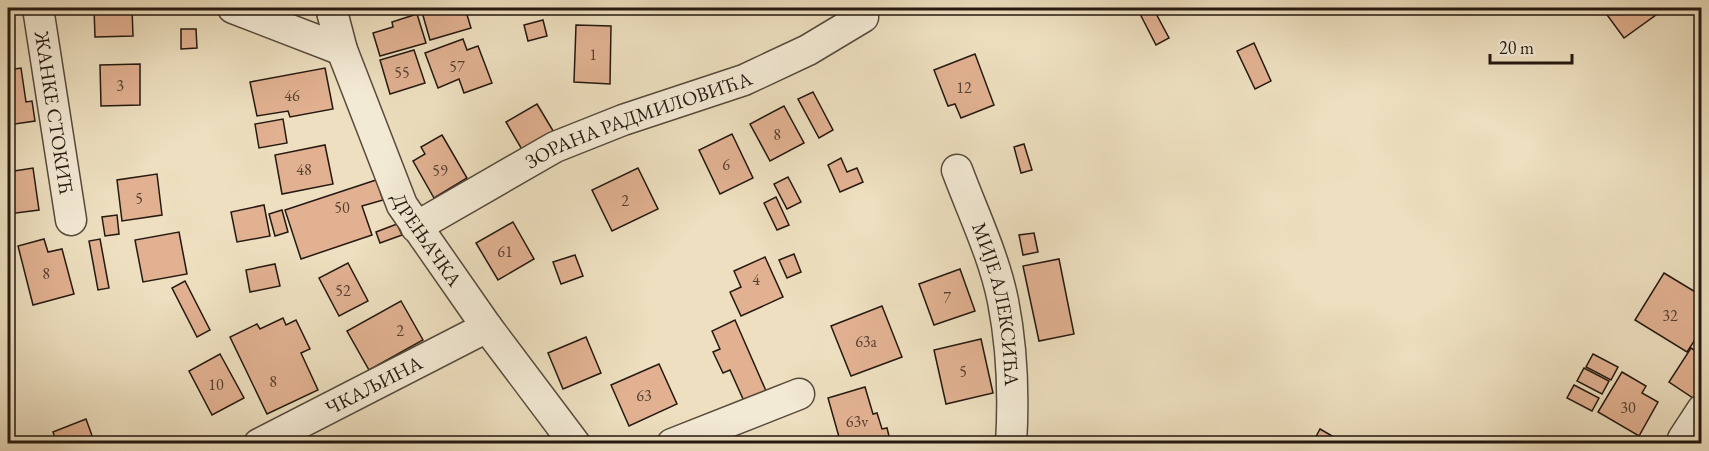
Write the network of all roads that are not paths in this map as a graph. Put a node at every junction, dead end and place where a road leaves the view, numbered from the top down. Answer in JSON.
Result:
{"nodes":[{"id":1,"x":38,"y":8,"type":"edge"},
{"id":2,"x":233,"y":8,"type":"edge"},
{"id":3,"x":332,"y":8,"type":"edge"},
{"id":4,"x":863,"y":17,"type":"dead end"},
{"id":5,"x":342,"y":50,"type":"junction"},
{"id":6,"x":957,"y":170,"type":"dead end"},
{"id":7,"x":71,"y":220,"type":"dead end"},
{"id":8,"x":416,"y":227,"type":"junction"},
{"id":9,"x":487,"y":327,"type":"junction"},
{"id":10,"x":800,"y":394,"type":"dead end"},
{"id":11,"x":1701,"y":410,"type":"edge"},
{"id":12,"x":566,"y":441,"type":"edge"},
{"id":13,"x":1684,"y":442,"type":"edge"},
{"id":14,"x":259,"y":444,"type":"edge"},
{"id":15,"x":672,"y":444,"type":"edge"},
{"id":16,"x":1011,"y":444,"type":"edge"}],
"edges":[{"from":1,"to":7,"type":"street","name":"ЖАНКЕ СТОКИЋ"},
{"from":2,"to":5,"type":"street"},
{"from":3,"to":5,"type":"street","name":"ДРЕЊАЧКА"},
{"from":4,"to":8,"type":"street","name":"ЗОРАНА РАДМИЛОВИЋА"},
{"from":5,"to":8,"type":"street","name":"ДРЕЊАЧКА"},
{"from":6,"to":16,"type":"street","name":"МИЈЕ АЛЕКСИЋА"},
{"from":8,"to":9,"type":"street","name":"ДРЕЊАЧКА"},
{"from":9,"to":12,"type":"street","name":"ДРЕЊАЧКА"},
{"from":9,"to":14,"type":"street","name":"ЧКАЉИНА"},
{"from":10,"to":15,"type":"street"},
{"from":11,"to":13,"type":"street"}]}
